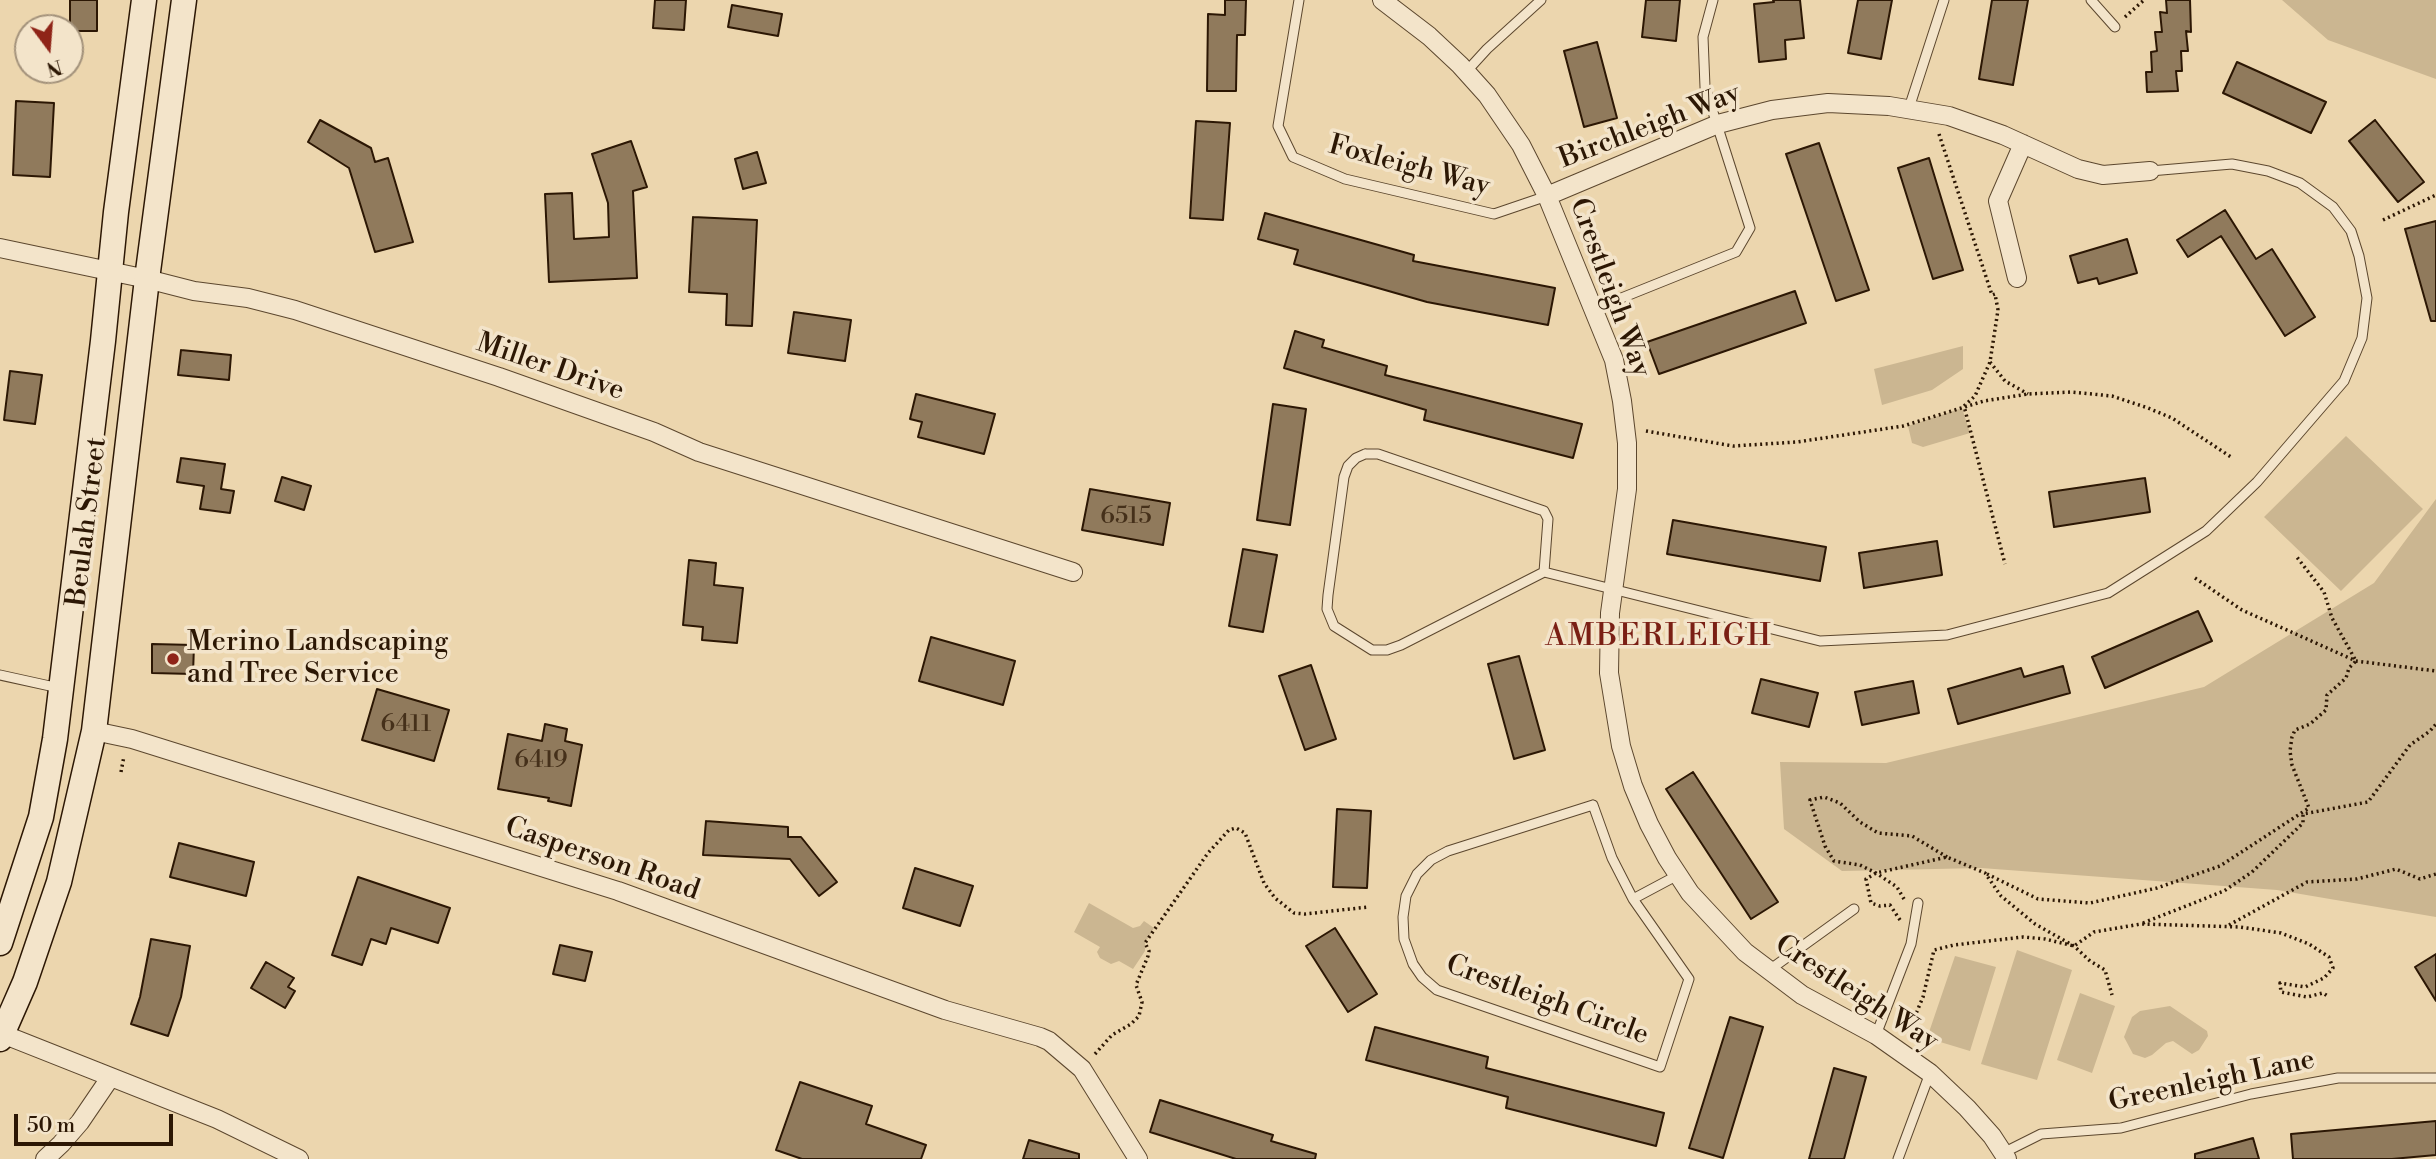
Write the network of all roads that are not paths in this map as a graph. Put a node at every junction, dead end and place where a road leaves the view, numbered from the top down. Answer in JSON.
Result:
{"nodes":[{"id":1,"x":144,"y":0,"type":"edge"},
{"id":2,"x":184,"y":0,"type":"edge"},
{"id":3,"x":1299,"y":0,"type":"edge"},
{"id":4,"x":1382,"y":0,"type":"edge"},
{"id":5,"x":1541,"y":0,"type":"edge"},
{"id":6,"x":1713,"y":0,"type":"edge"},
{"id":7,"x":1944,"y":0,"type":"edge"},
{"id":8,"x":2091,"y":0,"type":"edge"},
{"id":9,"x":2115,"y":27,"type":"road end"},
{"id":10,"x":1466,"y":72,"type":"junction"},
{"id":11,"x":1909,"y":108,"type":"junction"},
{"id":12,"x":1718,"y":124,"type":"junction"},
{"id":13,"x":2023,"y":144,"type":"junction"},
{"id":14,"x":2150,"y":171,"type":"joint"},
{"id":15,"x":1547,"y":196,"type":"junction"},
{"id":16,"x":0,"y":248,"type":"edge"},
{"id":17,"x":110,"y":271,"type":"junction"},
{"id":18,"x":2017,"y":278,"type":"dead end"},
{"id":19,"x":147,"y":279,"type":"junction"},
{"id":20,"x":1594,"y":309,"type":"junction"},
{"id":21,"x":1073,"y":572,"type":"dead end"},
{"id":22,"x":1544,"y":572,"type":"junction"},
{"id":23,"x":1614,"y":588,"type":"junction"},
{"id":24,"x":0,"y":675,"type":"edge"},
{"id":25,"x":61,"y":688,"type":"junction"},
{"id":26,"x":94,"y":731,"type":"junction"},
{"id":27,"x":1678,"y":875,"type":"junction"},
{"id":28,"x":1633,"y":899,"type":"junction"},
{"id":29,"x":1919,"y":903,"type":"dead end"},
{"id":30,"x":1854,"y":909,"type":"dead end"},
{"id":31,"x":0,"y":943,"type":"edge"},
{"id":32,"x":1769,"y":971,"type":"junction"},
{"id":33,"x":1876,"y":1035,"type":"junction"},
{"id":34,"x":1,"y":1036,"type":"edge"},
{"id":35,"x":1930,"y":1073,"type":"junction"},
{"id":36,"x":110,"y":1078,"type":"junction"},
{"id":37,"x":2436,"y":1078,"type":"edge"},
{"id":38,"x":1132,"y":1156,"type":"edge"},
{"id":39,"x":2005,"y":1156,"type":"edge"},
{"id":40,"x":291,"y":1157,"type":"edge"},
{"id":41,"x":45,"y":1159,"type":"edge"},
{"id":42,"x":1898,"y":1159,"type":"edge"}],
"edges":[{"from":1,"to":17,"type":"main road","name":"Beulah Street"},
{"from":2,"to":19,"type":"main road","name":"Beulah Street"},
{"from":3,"to":15,"type":"lane","name":"Foxleigh Way"},
{"from":4,"to":10,"type":"street","name":"Crestleigh Way"},
{"from":5,"to":10,"type":"lane"},
{"from":6,"to":12,"type":"lane"},
{"from":7,"to":11,"type":"lane"},
{"from":8,"to":9,"type":"lane"},
{"from":10,"to":15,"type":"street","name":"Crestleigh Way"},
{"from":11,"to":12,"type":"street","name":"Birchleigh Way"},
{"from":11,"to":13,"type":"street","name":"Birchleigh Way"},
{"from":12,"to":15,"type":"street","name":"Birchleigh Way"},
{"from":12,"to":20,"type":"lane"},
{"from":13,"to":14,"type":"street","name":"Birchleigh Way"},
{"from":13,"to":18,"type":"street"},
{"from":14,"to":23,"type":"lane","name":"Birchleigh Way"},
{"from":15,"to":20,"type":"street","name":"Crestleigh Way"},
{"from":16,"to":17,"type":"street","name":"Miller Drive"},
{"from":17,"to":19,"type":"street","name":"Miller Drive"},
{"from":17,"to":25,"type":"main road","name":"Beulah Street"},
{"from":19,"to":21,"type":"street","name":"Miller Drive"},
{"from":19,"to":26,"type":"main road","name":"Beulah Street"},
{"from":20,"to":23,"type":"street","name":"Crestleigh Way"},
{"from":22,"to":22,"type":"lane"},
{"from":22,"to":23,"type":"lane","name":"Birchleigh Way"},
{"from":23,"to":27,"type":"street","name":"Crestleigh Way"},
{"from":24,"to":25,"type":"lane"},
{"from":25,"to":31,"type":"main road","name":"Beulah Street"},
{"from":26,"to":34,"type":"main road","name":"Beulah Street"},
{"from":26,"to":38,"type":"street","name":"Casperson Road"},
{"from":27,"to":28,"type":"lane"},
{"from":27,"to":32,"type":"street","name":"Crestleigh Way"},
{"from":28,"to":28,"type":"lane","name":"Crestleigh Circle"},
{"from":29,"to":33,"type":"lane"},
{"from":30,"to":32,"type":"lane"},
{"from":32,"to":33,"type":"street","name":"Crestleigh Way"},
{"from":33,"to":35,"type":"street","name":"Crestleigh Way"},
{"from":34,"to":36,"type":"street"},
{"from":35,"to":39,"type":"street","name":"Crestleigh Way"},
{"from":35,"to":42,"type":"lane"},
{"from":36,"to":40,"type":"street"},
{"from":36,"to":41,"type":"street"},
{"from":37,"to":39,"type":"lane","name":"Greenleigh Lane"}]}
